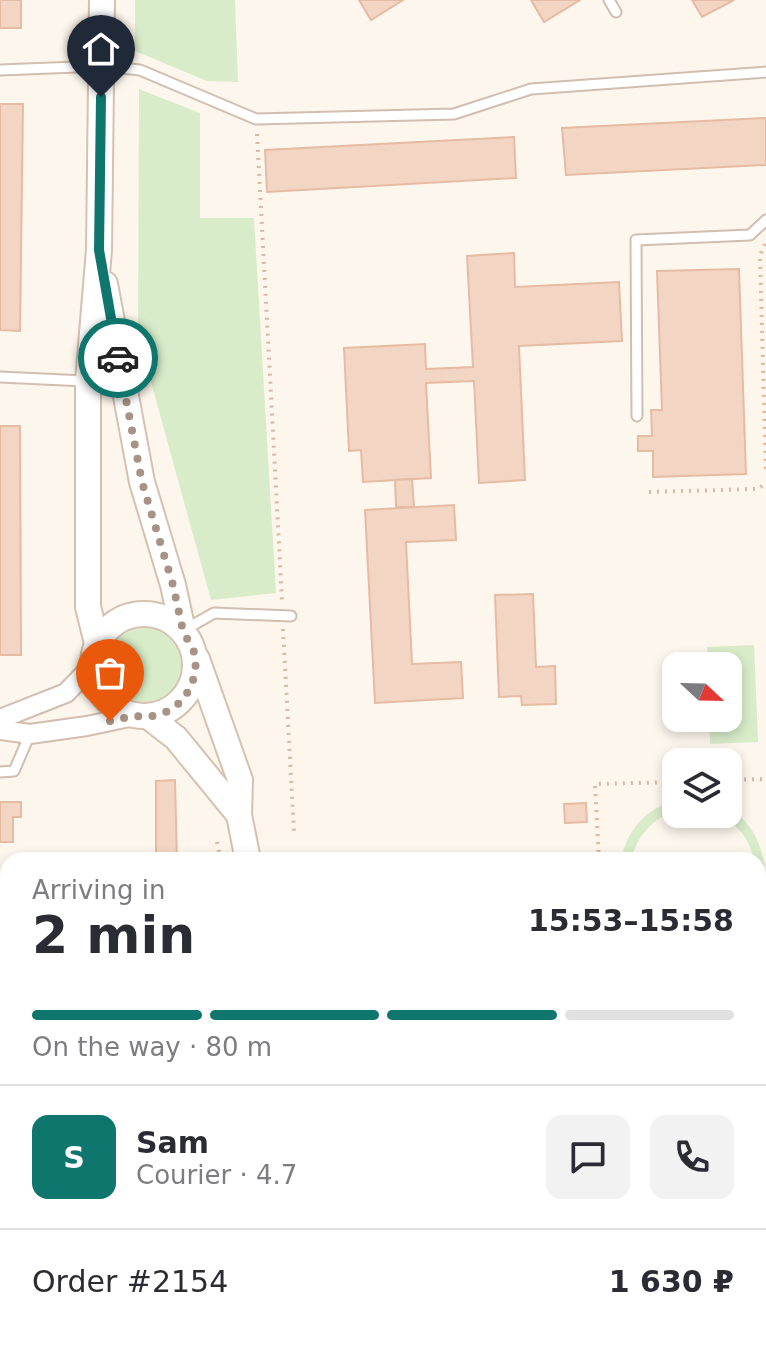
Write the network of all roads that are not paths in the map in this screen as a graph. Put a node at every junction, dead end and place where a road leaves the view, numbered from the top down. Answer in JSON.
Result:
{"nodes":[{"id":1,"x":102,"y":0,"type":"edge"},
{"id":2,"x":609,"y":0,"type":"edge"},
{"id":3,"x":616,"y":12,"type":"dead end"},
{"id":4,"x":102,"y":66,"type":"junction"},
{"id":5,"x":0,"y":70,"type":"edge"},
{"id":6,"x":766,"y":72,"type":"edge"},
{"id":7,"x":766,"y":220,"type":"edge"},
{"id":8,"x":99,"y":250,"type":"junction"},
{"id":9,"x":0,"y":377,"type":"edge"},
{"id":10,"x":88,"y":381,"type":"junction"},
{"id":11,"x":637,"y":416,"type":"dead end"},
{"id":12,"x":287,"y":616,"type":"road end"},
{"id":13,"x":189,"y":641,"type":"junction"},
{"id":14,"x":95,"y":654,"type":"junction"},
{"id":15,"x":141,"y":716,"type":"junction"},
{"id":16,"x":0,"y":719,"type":"edge"},
{"id":17,"x":0,"y":730,"type":"edge"},
{"id":18,"x":30,"y":734,"type":"junction"},
{"id":19,"x":0,"y":772,"type":"edge"},
{"id":20,"x":239,"y":815,"type":"junction"},
{"id":21,"x":246,"y":852,"type":"edge"}],
"edges":[{"from":1,"to":4,"type":"street"},
{"from":2,"to":3,"type":"lane"},
{"from":4,"to":5,"type":"lane"},
{"from":4,"to":6,"type":"lane"},
{"from":4,"to":8,"type":"street"},
{"from":7,"to":11,"type":"lane"},
{"from":8,"to":10,"type":"street"},
{"from":8,"to":13,"type":"street"},
{"from":9,"to":10,"type":"lane"},
{"from":10,"to":14,"type":"street"},
{"from":12,"to":13,"type":"lane"},
{"from":13,"to":14,"type":"street"},
{"from":13,"to":15,"type":"street"},
{"from":13,"to":20,"type":"street"},
{"from":14,"to":15,"type":"street"},
{"from":14,"to":16,"type":"street"},
{"from":15,"to":18,"type":"street"},
{"from":15,"to":20,"type":"street"},
{"from":17,"to":18,"type":"street"},
{"from":18,"to":19,"type":"lane"},
{"from":20,"to":21,"type":"street"}]}
